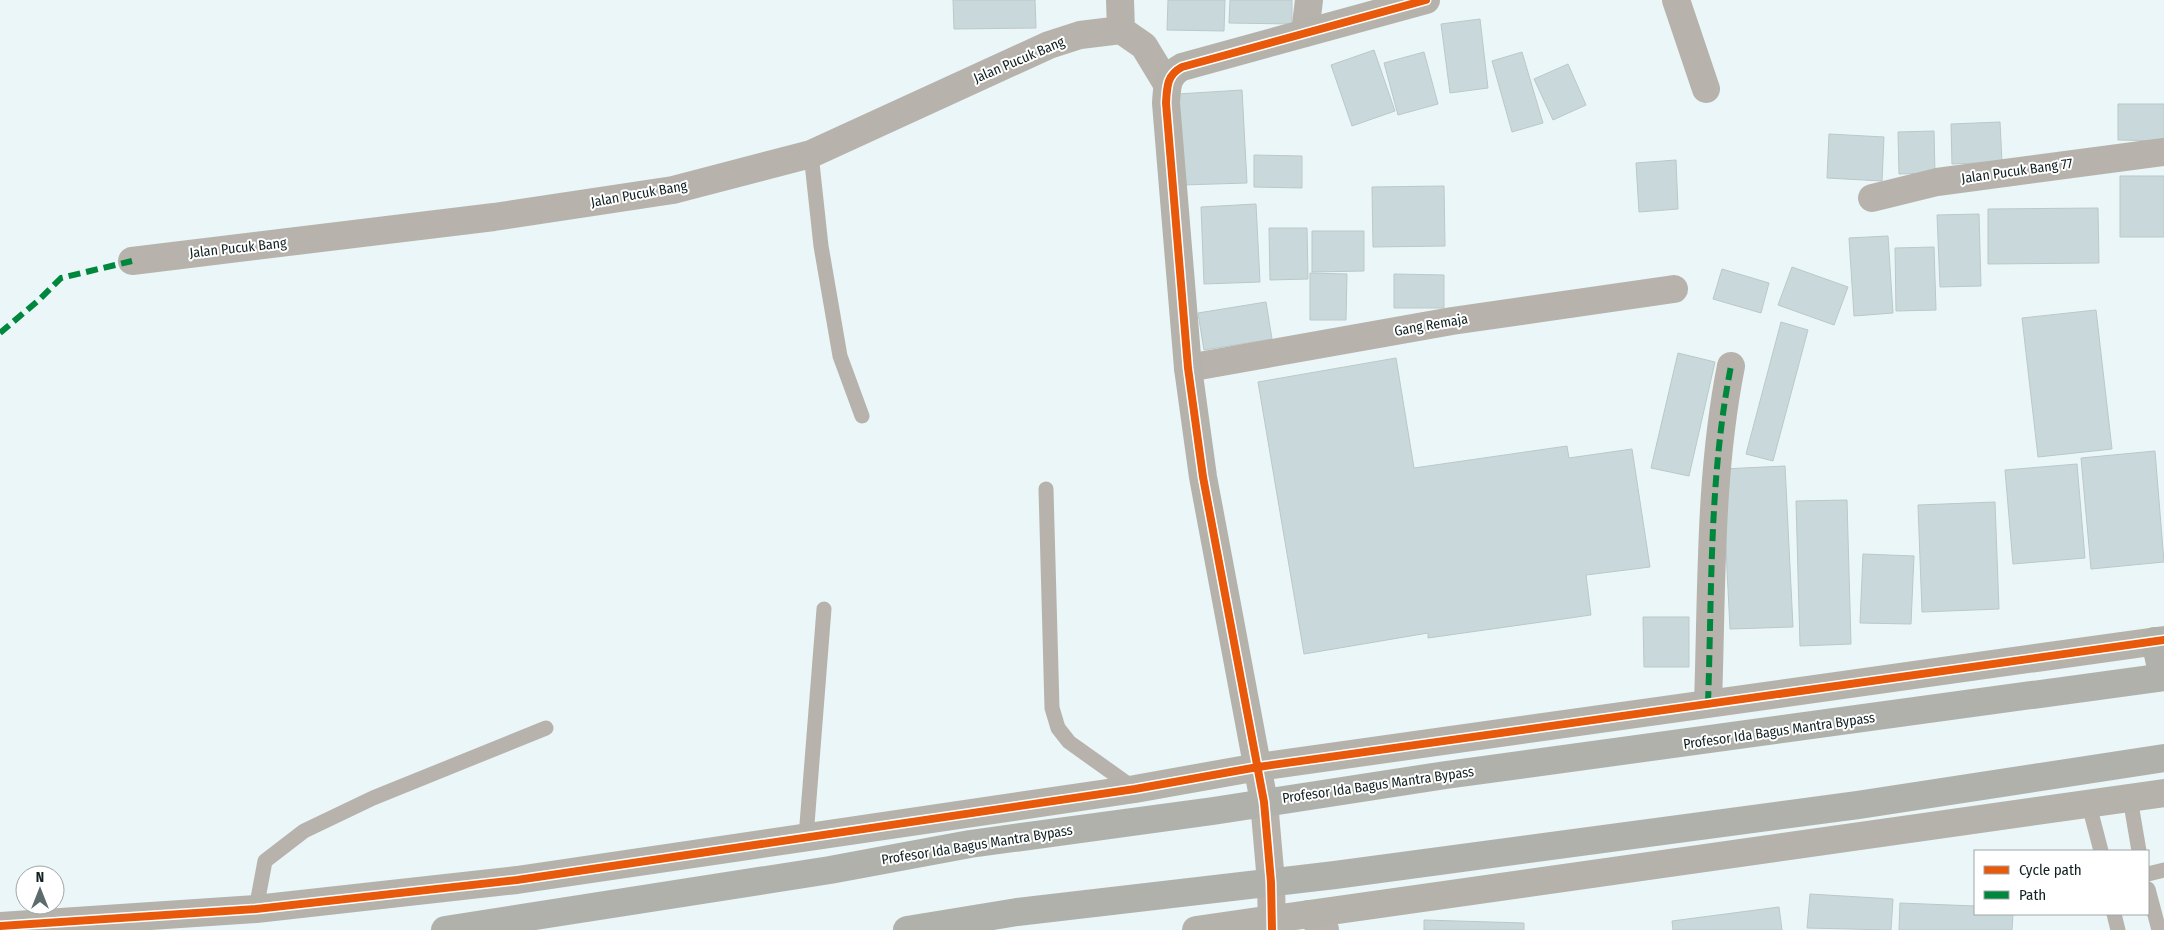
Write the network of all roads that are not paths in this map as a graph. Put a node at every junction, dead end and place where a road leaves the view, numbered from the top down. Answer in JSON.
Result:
{"nodes":[{"id":1,"x":1120,"y":0,"type":"edge"},
{"id":2,"x":1309,"y":0,"type":"edge"},
{"id":3,"x":1426,"y":0,"type":"edge"},
{"id":4,"x":1676,"y":0,"type":"edge"},
{"id":5,"x":1121,"y":30,"type":"junction"},
{"id":6,"x":1305,"y":33,"type":"junction"},
{"id":7,"x":1167,"y":84,"type":"junction"},
{"id":8,"x":1706,"y":89,"type":"dead end"},
{"id":9,"x":2164,"y":152,"type":"edge"},
{"id":10,"x":811,"y":154,"type":"junction"},
{"id":11,"x":1872,"y":198,"type":"dead end"},
{"id":12,"x":132,"y":260,"type":"dead end"},
{"id":13,"x":1674,"y":290,"type":"dead end"},
{"id":14,"x":1732,"y":366,"type":"dead end"},
{"id":15,"x":1188,"y":368,"type":"junction"},
{"id":16,"x":862,"y":416,"type":"dead end"},
{"id":17,"x":1046,"y":489,"type":"dead end"},
{"id":18,"x":824,"y":609,"type":"dead end"},
{"id":19,"x":2160,"y":640,"type":"edge"},
{"id":20,"x":2164,"y":677,"type":"edge"},
{"id":21,"x":1708,"y":703,"type":"junction"},
{"id":22,"x":546,"y":728,"type":"dead end"},
{"id":23,"x":2164,"y":758,"type":"edge"},
{"id":24,"x":1258,"y":767,"type":"junction"},
{"id":25,"x":1135,"y":788,"type":"junction"},
{"id":26,"x":2164,"y":793,"type":"edge"},
{"id":27,"x":2130,"y":798,"type":"junction"},
{"id":28,"x":1264,"y":802,"type":"junction"},
{"id":29,"x":2089,"y":805,"type":"junction"},
{"id":30,"x":806,"y":838,"type":"junction"},
{"id":31,"x":2101,"y":850,"type":"edge"},
{"id":32,"x":2140,"y":850,"type":"edge"},
{"id":33,"x":2164,"y":870,"type":"edge"},
{"id":34,"x":2149,"y":874,"type":"edge"},
{"id":35,"x":1271,"y":882,"type":"junction"},
{"id":36,"x":2149,"y":893,"type":"edge"},
{"id":37,"x":256,"y":909,"type":"junction"},
{"id":38,"x":2114,"y":915,"type":"edge"},
{"id":39,"x":1317,"y":922,"type":"edge"},
{"id":40,"x":1272,"y":925,"type":"edge"},
{"id":41,"x":0,"y":926,"type":"edge"},
{"id":42,"x":446,"y":930,"type":"edge"},
{"id":43,"x":907,"y":930,"type":"edge"},
{"id":44,"x":1196,"y":930,"type":"edge"},
{"id":45,"x":2118,"y":930,"type":"edge"},
{"id":46,"x":2159,"y":930,"type":"edge"}],
"edges":[{"from":1,"to":5,"type":"street"},
{"from":2,"to":6,"type":"street"},
{"from":3,"to":6,"type":"street"},
{"from":4,"to":8,"type":"street"},
{"from":5,"to":7,"type":"street"},
{"from":5,"to":10,"type":"street","name":"Jalan Pucuk Bang"},
{"from":6,"to":7,"type":"street"},
{"from":7,"to":15,"type":"street"},
{"from":9,"to":11,"type":"street","name":"Jalan Pucuk Bang 77"},
{"from":10,"to":12,"type":"street","name":"Jalan Pucuk Bang"},
{"from":10,"to":16,"type":"lane"},
{"from":13,"to":15,"type":"street","name":"Gang Remaja"},
{"from":14,"to":21,"type":"street"},
{"from":15,"to":24,"type":"street"},
{"from":17,"to":25,"type":"lane"},
{"from":18,"to":30,"type":"lane"},
{"from":19,"to":20,"type":"highway"},
{"from":19,"to":21,"type":"street"},
{"from":20,"to":28,"type":"highway","name":"Profesor Ida Bagus Mantra Bypass"},
{"from":21,"to":24,"type":"street"},
{"from":22,"to":37,"type":"lane"},
{"from":23,"to":35,"type":"highway"},
{"from":24,"to":25,"type":"street"},
{"from":24,"to":28,"type":"street"},
{"from":25,"to":30,"type":"street"},
{"from":26,"to":27,"type":"street"},
{"from":27,"to":29,"type":"street"},
{"from":27,"to":32,"type":"lane"},
{"from":28,"to":35,"type":"street"},
{"from":28,"to":42,"type":"highway","name":"Profesor Ida Bagus Mantra Bypass"},
{"from":29,"to":31,"type":"lane"},
{"from":29,"to":39,"type":"street"},
{"from":30,"to":37,"type":"street"},
{"from":33,"to":34,"type":"lane"},
{"from":35,"to":40,"type":"street"},
{"from":35,"to":43,"type":"highway"},
{"from":36,"to":46,"type":"lane"},
{"from":37,"to":41,"type":"street"},
{"from":38,"to":45,"type":"lane"},
{"from":39,"to":40,"type":"street"},
{"from":40,"to":44,"type":"street"}]}
